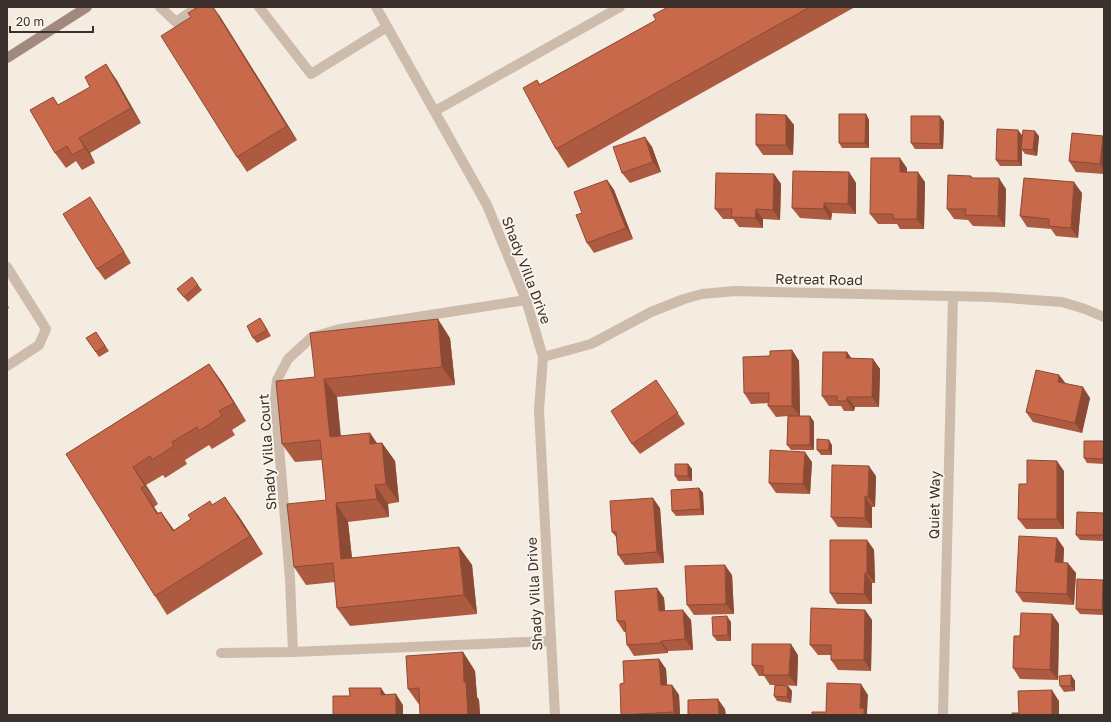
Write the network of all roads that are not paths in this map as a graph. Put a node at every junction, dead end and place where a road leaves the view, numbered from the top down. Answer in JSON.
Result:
{"nodes":[{"id":1,"x":87,"y":7,"type":"edge"},
{"id":2,"x":160,"y":7,"type":"edge"},
{"id":3,"x":198,"y":7,"type":"edge"},
{"id":4,"x":376,"y":7,"type":"edge"},
{"id":5,"x":620,"y":7,"type":"edge"},
{"id":6,"x":261,"y":8,"type":"edge"},
{"id":7,"x":387,"y":27,"type":"junction"},
{"id":8,"x":7,"y":58,"type":"edge"},
{"id":9,"x":435,"y":111,"type":"junction"},
{"id":10,"x":7,"y":267,"type":"edge"},
{"id":11,"x":953,"y":296,"type":"junction"},
{"id":12,"x":526,"y":300,"type":"junction"},
{"id":13,"x":1104,"y":317,"type":"edge"},
{"id":14,"x":543,"y":357,"type":"junction"},
{"id":15,"x":7,"y":366,"type":"edge"},
{"id":16,"x":551,"y":641,"type":"junction"},
{"id":17,"x":293,"y":652,"type":"junction"},
{"id":18,"x":221,"y":653,"type":"dead end"},
{"id":19,"x":555,"y":715,"type":"edge"},
{"id":20,"x":943,"y":715,"type":"edge"}],
"edges":[{"from":1,"to":8,"type":"main road"},
{"from":2,"to":3,"type":"street"},
{"from":4,"to":7,"type":"street","name":"Shady Villa Drive"},
{"from":5,"to":9,"type":"street"},
{"from":6,"to":7,"type":"street"},
{"from":7,"to":9,"type":"street","name":"Shady Villa Drive"},
{"from":9,"to":12,"type":"street","name":"Shady Villa Drive"},
{"from":10,"to":15,"type":"street"},
{"from":11,"to":13,"type":"street","name":"Retreat Road"},
{"from":11,"to":14,"type":"street","name":"Retreat Road"},
{"from":11,"to":20,"type":"street","name":"Quiet Way"},
{"from":12,"to":14,"type":"street","name":"Shady Villa Drive"},
{"from":12,"to":17,"type":"street","name":"Shady Villa Court"},
{"from":14,"to":16,"type":"street","name":"Shady Villa Drive"},
{"from":16,"to":17,"type":"street"},
{"from":16,"to":19,"type":"street","name":"Shady Villa Drive"},
{"from":17,"to":18,"type":"street"}]}
